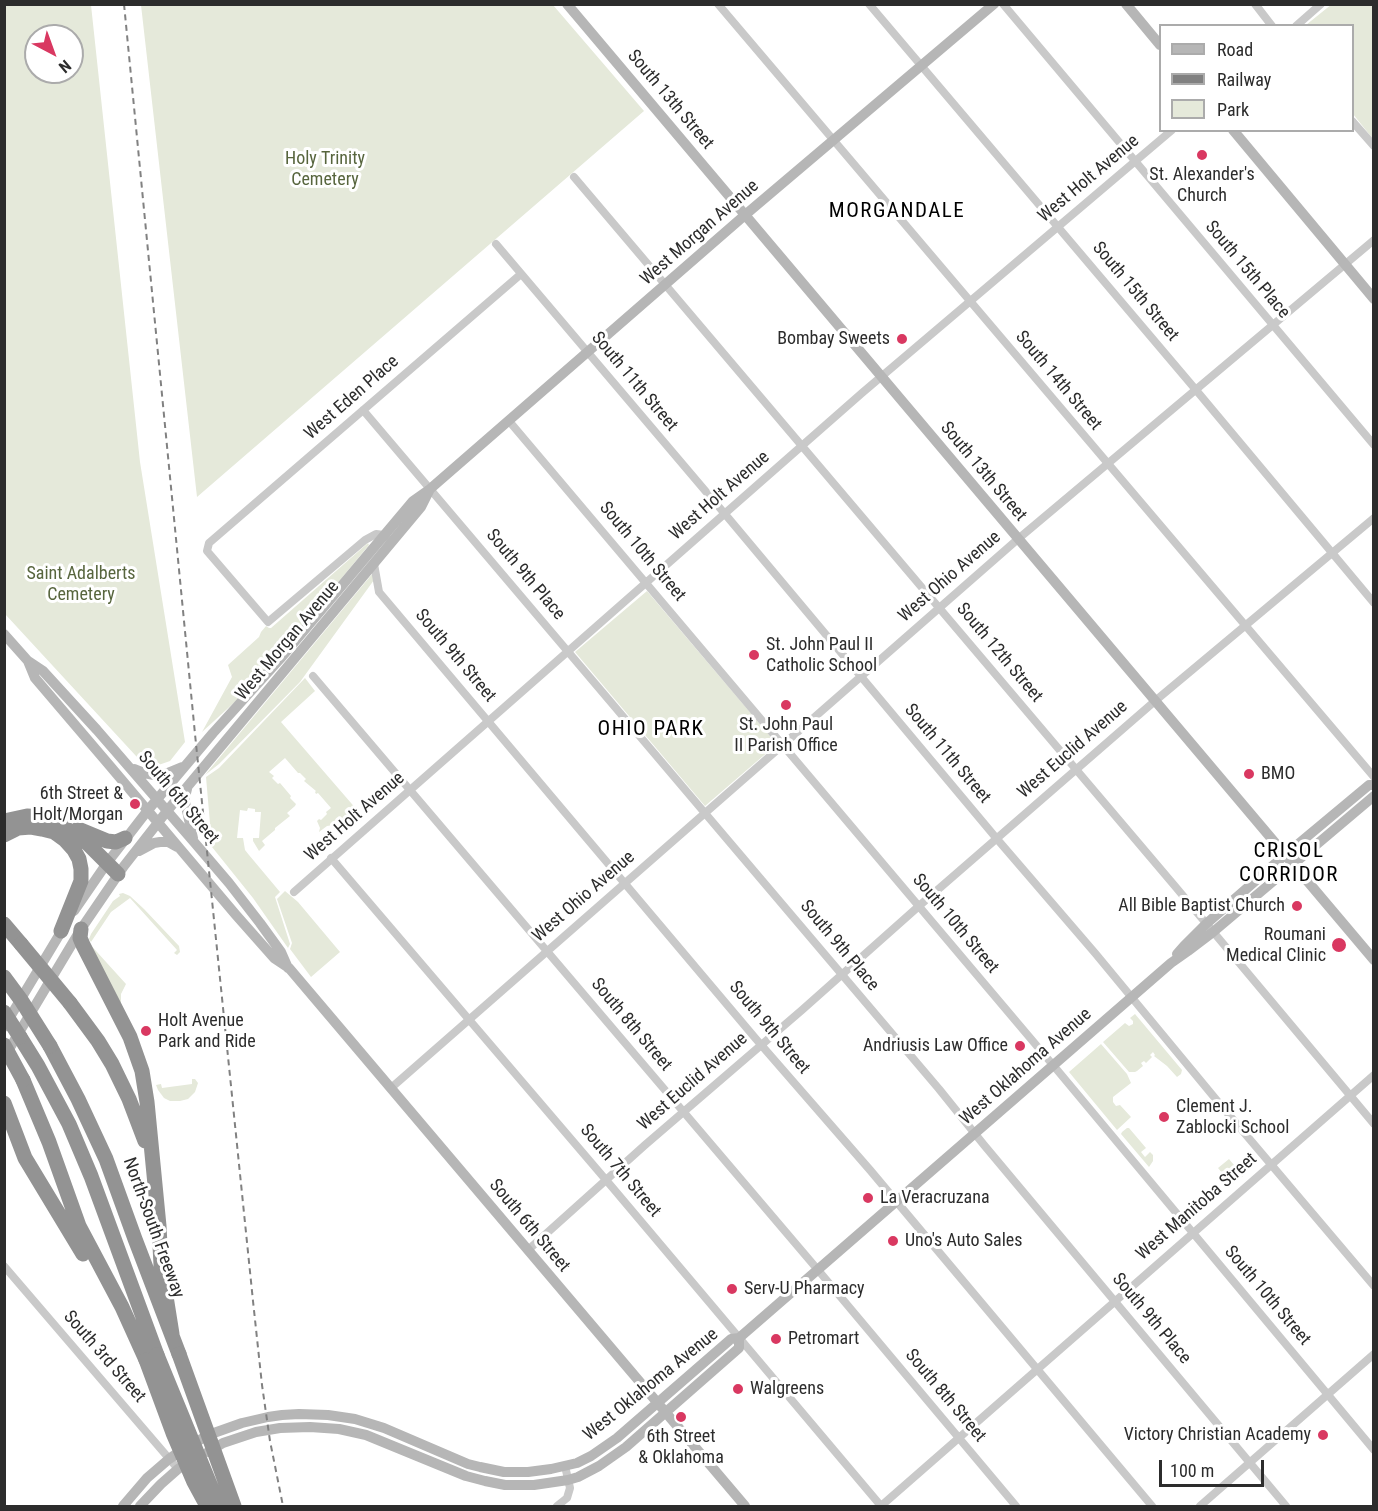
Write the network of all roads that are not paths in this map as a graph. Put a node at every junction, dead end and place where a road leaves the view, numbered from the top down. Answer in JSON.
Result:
{"nodes":[{"id":1,"x":567,"y":4,"type":"edge"},
{"id":2,"x":718,"y":4,"type":"edge"},
{"id":3,"x":869,"y":4,"type":"edge"},
{"id":4,"x":994,"y":4,"type":"edge"},
{"id":5,"x":1003,"y":4,"type":"edge"},
{"id":6,"x":1126,"y":4,"type":"edge"},
{"id":7,"x":1255,"y":4,"type":"edge"},
{"id":8,"x":1321,"y":4,"type":"edge"},
{"id":9,"x":1270,"y":24,"type":"edge"},
{"id":10,"x":1298,"y":24,"type":"edge"},
{"id":11,"x":1159,"y":43,"type":"edge"},
{"id":12,"x":922,"y":66,"type":"junction"},
{"id":13,"x":1354,"y":122,"type":"edge"},
{"id":14,"x":1170,"y":132,"type":"edge"},
{"id":15,"x":1235,"y":132,"type":"edge"},
{"id":16,"x":834,"y":140,"type":"junction"},
{"id":17,"x":1374,"y":146,"type":"edge"},
{"id":18,"x":1134,"y":162,"type":"junction"},
{"id":19,"x":574,"y":177,"type":"dead end"},
{"id":20,"x":745,"y":215,"type":"junction"},
{"id":21,"x":1058,"y":226,"type":"junction"},
{"id":22,"x":1374,"y":240,"type":"edge"},
{"id":23,"x":496,"y":244,"type":"dead end"},
{"id":24,"x":1345,"y":264,"type":"junction"},
{"id":25,"x":521,"y":274,"type":"junction"},
{"id":26,"x":666,"y":284,"type":"junction"},
{"id":27,"x":1374,"y":299,"type":"edge"},
{"id":28,"x":970,"y":301,"type":"junction"},
{"id":29,"x":1272,"y":325,"type":"junction"},
{"id":30,"x":587,"y":352,"type":"junction"},
{"id":31,"x":881,"y":377,"type":"junction"},
{"id":32,"x":1196,"y":390,"type":"junction"},
{"id":33,"x":363,"y":410,"type":"junction"},
{"id":34,"x":509,"y":420,"type":"junction"},
{"id":35,"x":1374,"y":445,"type":"edge"},
{"id":36,"x":801,"y":447,"type":"junction"},
{"id":37,"x":1107,"y":464,"type":"junction"},
{"id":38,"x":430,"y":489,"type":"junction"},
{"id":39,"x":724,"y":514,"type":"junction"},
{"id":40,"x":1374,"y":518,"type":"edge"},
{"id":41,"x":388,"y":538,"type":"junction"},
{"id":42,"x":1018,"y":539,"type":"junction"},
{"id":43,"x":1331,"y":552,"type":"junction"},
{"id":44,"x":374,"y":564,"type":"junction"},
{"id":45,"x":646,"y":583,"type":"junction"},
{"id":46,"x":1374,"y":603,"type":"edge"},
{"id":47,"x":940,"y":608,"type":"junction"},
{"id":48,"x":1244,"y":626,"type":"junction"},
{"id":49,"x":4,"y":634,"type":"edge"},
{"id":50,"x":568,"y":652,"type":"junction"},
{"id":51,"x":28,"y":661,"type":"junction"},
{"id":52,"x":313,"y":676,"type":"dead end"},
{"id":53,"x":860,"y":676,"type":"junction"},
{"id":54,"x":1155,"y":701,"type":"junction"},
{"id":55,"x":489,"y":721,"type":"junction"},
{"id":56,"x":782,"y":745,"type":"junction"},
{"id":57,"x":185,"y":765,"type":"junction"},
{"id":58,"x":129,"y":766,"type":"junction"},
{"id":59,"x":1076,"y":770,"type":"junction"},
{"id":60,"x":1374,"y":777,"type":"edge"},
{"id":61,"x":1374,"y":784,"type":"edge"},
{"id":62,"x":187,"y":789,"type":"junction"},
{"id":63,"x":411,"y":789,"type":"junction"},
{"id":64,"x":1374,"y":796,"type":"edge"},
{"id":65,"x":157,"y":799,"type":"junction"},
{"id":66,"x":148,"y":810,"type":"junction"},
{"id":67,"x":167,"y":811,"type":"junction"},
{"id":68,"x":704,"y":813,"type":"junction"},
{"id":69,"x":4,"y":821,"type":"edge"},
{"id":70,"x":55,"y":821,"type":"junction"},
{"id":71,"x":158,"y":822,"type":"junction"},
{"id":72,"x":4,"y":835,"type":"edge"},
{"id":73,"x":125,"y":837,"type":"junction"},
{"id":74,"x":996,"y":839,"type":"junction"},
{"id":75,"x":194,"y":842,"type":"junction"},
{"id":76,"x":181,"y":850,"type":"junction"},
{"id":77,"x":1285,"y":855,"type":"junction"},
{"id":78,"x":131,"y":856,"type":"junction"},
{"id":79,"x":332,"y":858,"type":"junction"},
{"id":80,"x":107,"y":863,"type":"junction"},
{"id":81,"x":1292,"y":864,"type":"junction"},
{"id":82,"x":118,"y":874,"type":"junction"},
{"id":83,"x":626,"y":883,"type":"junction"},
{"id":84,"x":294,"y":892,"type":"dead end"},
{"id":85,"x":919,"y":906,"type":"junction"},
{"id":86,"x":4,"y":924,"type":"edge"},
{"id":87,"x":1210,"y":928,"type":"junction"},
{"id":88,"x":81,"y":929,"type":"junction"},
{"id":89,"x":61,"y":931,"type":"junction"},
{"id":90,"x":548,"y":951,"type":"junction"},
{"id":91,"x":1374,"y":960,"type":"edge"},
{"id":92,"x":288,"y":968,"type":"junction"},
{"id":93,"x":842,"y":976,"type":"junction"},
{"id":94,"x":4,"y":977,"type":"edge"},
{"id":95,"x":1131,"y":997,"type":"junction"},
{"id":96,"x":4,"y":1012,"type":"edge"},
{"id":97,"x":469,"y":1020,"type":"junction"},
{"id":98,"x":4,"y":1028,"type":"edge"},
{"id":99,"x":4,"y":1045,"type":"edge"},
{"id":100,"x":762,"y":1045,"type":"junction"},
{"id":101,"x":4,"y":1056,"type":"edge"},
{"id":102,"x":1053,"y":1065,"type":"junction"},
{"id":103,"x":1374,"y":1075,"type":"edge"},
{"id":104,"x":391,"y":1088,"type":"junction"},
{"id":105,"x":1350,"y":1096,"type":"junction"},
{"id":106,"x":4,"y":1103,"type":"edge"},
{"id":107,"x":684,"y":1113,"type":"junction"},
{"id":108,"x":1374,"y":1124,"type":"edge"},
{"id":109,"x":974,"y":1133,"type":"junction"},
{"id":110,"x":4,"y":1138,"type":"edge"},
{"id":111,"x":25,"y":1158,"type":"junction"},
{"id":112,"x":1271,"y":1164,"type":"junction"},
{"id":113,"x":153,"y":1166,"type":"junction"},
{"id":114,"x":606,"y":1180,"type":"junction"},
{"id":115,"x":896,"y":1201,"type":"junction"},
{"id":116,"x":1193,"y":1233,"type":"junction"},
{"id":117,"x":528,"y":1250,"type":"junction"},
{"id":118,"x":4,"y":1266,"type":"edge"},
{"id":119,"x":818,"y":1270,"type":"junction"},
{"id":120,"x":1374,"y":1286,"type":"edge"},
{"id":121,"x":1115,"y":1301,"type":"junction"},
{"id":122,"x":122,"y":1307,"type":"junction"},
{"id":123,"x":172,"y":1334,"type":"junction"},
{"id":124,"x":740,"y":1338,"type":"junction"},
{"id":125,"x":1374,"y":1354,"type":"edge"},
{"id":126,"x":151,"y":1358,"type":"junction"},
{"id":127,"x":1038,"y":1369,"type":"junction"},
{"id":128,"x":1328,"y":1395,"type":"junction"},
{"id":129,"x":658,"y":1403,"type":"junction"},
{"id":130,"x":666,"y":1412,"type":"junction"},
{"id":131,"x":959,"y":1438,"type":"junction"},
{"id":132,"x":1374,"y":1450,"type":"edge"},
{"id":133,"x":169,"y":1458,"type":"junction"},
{"id":134,"x":1250,"y":1463,"type":"junction"},
{"id":135,"x":565,"y":1466,"type":"junction"},
{"id":136,"x":178,"y":1469,"type":"junction"},
{"id":137,"x":568,"y":1480,"type":"junction"},
{"id":138,"x":123,"y":1506,"type":"edge"},
{"id":139,"x":140,"y":1506,"type":"edge"},
{"id":140,"x":207,"y":1506,"type":"edge"},
{"id":141,"x":219,"y":1506,"type":"edge"},
{"id":142,"x":234,"y":1506,"type":"edge"},
{"id":143,"x":557,"y":1506,"type":"edge"},
{"id":144,"x":745,"y":1506,"type":"edge"},
{"id":145,"x":881,"y":1506,"type":"edge"},
{"id":146,"x":1016,"y":1506,"type":"edge"},
{"id":147,"x":1152,"y":1506,"type":"edge"},
{"id":148,"x":1200,"y":1506,"type":"edge"},
{"id":149,"x":1286,"y":1506,"type":"edge"}],
"edges":[{"from":1,"to":20,"type":"street","name":"South 13th Street"},
{"from":2,"to":16,"type":"street","name":"South 14th Street"},
{"from":3,"to":12,"type":"street","name":"South 15th Street"},
{"from":4,"to":12,"type":"street","name":"West Morgan Avenue"},
{"from":5,"to":18,"type":"street","name":"South 15th Place"},
{"from":6,"to":11,"type":"street"},
{"from":7,"to":9,"type":"street"},
{"from":8,"to":10,"type":"street"},
{"from":12,"to":16,"type":"street","name":"West Morgan Avenue"},
{"from":12,"to":21,"type":"street","name":"South 15th Street"},
{"from":13,"to":17,"type":"street"},
{"from":14,"to":18,"type":"street","name":"West Holt Avenue"},
{"from":15,"to":24,"type":"street"},
{"from":16,"to":20,"type":"street","name":"West Morgan Avenue"},
{"from":16,"to":28,"type":"street","name":"South 14th Street"},
{"from":18,"to":21,"type":"street","name":"West Holt Avenue"},
{"from":18,"to":29,"type":"street","name":"South 15th Place"},
{"from":19,"to":26,"type":"street","name":"South 12th Street"},
{"from":20,"to":26,"type":"street","name":"West Morgan Avenue"},
{"from":20,"to":31,"type":"street","name":"South 13th Street"},
{"from":21,"to":28,"type":"street","name":"West Holt Avenue"},
{"from":21,"to":32,"type":"street","name":"South 15th Street"},
{"from":22,"to":24,"type":"street","name":"West Ohio Avenue"},
{"from":23,"to":25,"type":"street","name":"South 11th Street"},
{"from":24,"to":27,"type":"street"},
{"from":24,"to":29,"type":"street","name":"West Ohio Avenue"},
{"from":25,"to":30,"type":"street","name":"South 11th Street"},
{"from":25,"to":33,"type":"street","name":"West Eden Place"},
{"from":26,"to":30,"type":"street","name":"West Morgan Avenue"},
{"from":26,"to":36,"type":"street","name":"South 12th Street"},
{"from":28,"to":31,"type":"street","name":"West Holt Avenue"},
{"from":28,"to":37,"type":"street","name":"South 14th Street"},
{"from":29,"to":32,"type":"street","name":"West Ohio Avenue"},
{"from":29,"to":35,"type":"street","name":"South 15th Place"},
{"from":30,"to":34,"type":"street","name":"West Morgan Avenue"},
{"from":30,"to":39,"type":"street","name":"South 11th Street"},
{"from":31,"to":36,"type":"street","name":"West Holt Avenue"},
{"from":31,"to":42,"type":"street","name":"South 13th Street"},
{"from":32,"to":37,"type":"street","name":"West Ohio Avenue"},
{"from":32,"to":43,"type":"street","name":"South 15th Street"},
{"from":33,"to":38,"type":"street","name":"South 9th Place"},
{"from":33,"to":41,"type":"street","name":"West Eden Place"},
{"from":34,"to":38,"type":"street","name":"West Morgan Avenue"},
{"from":34,"to":45,"type":"street","name":"South 10th Street"},
{"from":36,"to":39,"type":"street","name":"West Holt Avenue"},
{"from":36,"to":47,"type":"street","name":"South 12th Street"},
{"from":37,"to":42,"type":"street","name":"West Ohio Avenue"},
{"from":37,"to":48,"type":"street","name":"South 14th Street"},
{"from":38,"to":41,"type":"street","name":"West Morgan Avenue"},
{"from":38,"to":50,"type":"street","name":"South 9th Place"},
{"from":39,"to":45,"type":"street","name":"West Holt Avenue"},
{"from":39,"to":53,"type":"street","name":"South 11th Street"},
{"from":40,"to":43,"type":"street","name":"West Euclid Avenue"},
{"from":41,"to":44,"type":"street","name":"West Morgan Avenue"},
{"from":41,"to":57,"type":"street","name":"West Morgan Avenue"},
{"from":42,"to":47,"type":"street","name":"West Ohio Avenue"},
{"from":42,"to":54,"type":"street","name":"South 13th Street"},
{"from":43,"to":46,"type":"street","name":"South 15th Street"},
{"from":43,"to":48,"type":"street","name":"West Euclid Avenue"},
{"from":44,"to":55,"type":"street","name":"South 9th Street"},
{"from":44,"to":62,"type":"street","name":"West Morgan Avenue"},
{"from":45,"to":50,"type":"street","name":"West Holt Avenue"},
{"from":45,"to":56,"type":"street","name":"South 10th Street"},
{"from":47,"to":53,"type":"street","name":"West Ohio Avenue"},
{"from":47,"to":59,"type":"street","name":"South 12th Street"},
{"from":48,"to":54,"type":"street","name":"West Euclid Avenue"},
{"from":48,"to":60,"type":"street","name":"South 14th Street"},
{"from":49,"to":51,"type":"street","name":"South 6th Street"},
{"from":50,"to":55,"type":"street","name":"West Holt Avenue"},
{"from":50,"to":68,"type":"street","name":"South 9th Place"},
{"from":51,"to":58,"type":"street","name":"South 6th Street"},
{"from":51,"to":66,"type":"street","name":"South 6th Street"},
{"from":52,"to":63,"type":"street","name":"South 8th Street"},
{"from":53,"to":56,"type":"street","name":"West Ohio Avenue"},
{"from":53,"to":74,"type":"street","name":"South 11th Street"},
{"from":54,"to":59,"type":"street","name":"West Euclid Avenue"},
{"from":54,"to":77,"type":"street","name":"South 13th Street"},
{"from":55,"to":63,"type":"street","name":"West Holt Avenue"},
{"from":55,"to":83,"type":"street","name":"South 9th Street"},
{"from":56,"to":68,"type":"street","name":"West Ohio Avenue"},
{"from":56,"to":85,"type":"street","name":"South 10th Street"},
{"from":57,"to":58,"type":"street"},
{"from":57,"to":65,"type":"street","name":"West Morgan Avenue"},
{"from":58,"to":65,"type":"street","name":"South 6th Street"},
{"from":59,"to":74,"type":"street","name":"West Euclid Avenue"},
{"from":59,"to":87,"type":"street","name":"South 12th Street"},
{"from":61,"to":77,"type":"street","name":"West Oklahoma Avenue"},
{"from":62,"to":67,"type":"street","name":"West Morgan Avenue"},
{"from":62,"to":75,"type":"street"},
{"from":63,"to":79,"type":"street","name":"West Holt Avenue"},
{"from":63,"to":90,"type":"street","name":"South 8th Street"},
{"from":64,"to":81,"type":"street","name":"West Oklahoma Avenue"},
{"from":65,"to":66,"type":"street"},
{"from":65,"to":67,"type":"street","name":"South 6th Street"},
{"from":66,"to":71,"type":"street","name":"South 6th Street"},
{"from":66,"to":73,"type":"street"},
{"from":67,"to":71,"type":"street"},
{"from":67,"to":75,"type":"street","name":"South 6th Street"},
{"from":68,"to":83,"type":"street","name":"West Ohio Avenue"},
{"from":68,"to":93,"type":"street","name":"South 9th Place"},
{"from":69,"to":70,"type":"highway"},
{"from":70,"to":73,"type":"highway"},
{"from":70,"to":80,"type":"highway"},
{"from":71,"to":76,"type":"street","name":"South 6th Street"},
{"from":71,"to":78,"type":"street"},
{"from":72,"to":89,"type":"highway"},
{"from":73,"to":80,"type":"street"},
{"from":74,"to":85,"type":"street","name":"West Euclid Avenue"},
{"from":74,"to":95,"type":"street","name":"South 11th Street"},
{"from":75,"to":92,"type":"street","name":"South 6th Street"},
{"from":76,"to":78,"type":"street"},
{"from":76,"to":92,"type":"street","name":"South 6th Street"},
{"from":77,"to":81,"type":"street","name":"South 13th Street"},
{"from":77,"to":87,"type":"street","name":"West Oklahoma Avenue"},
{"from":78,"to":82,"type":"street"},
{"from":79,"to":84,"type":"street","name":"West Holt Avenue"},
{"from":79,"to":97,"type":"street","name":"South 7th Street"},
{"from":80,"to":82,"type":"highway"},
{"from":80,"to":89,"type":"street"},
{"from":81,"to":87,"type":"street","name":"West Oklahoma Avenue"},
{"from":81,"to":91,"type":"street","name":"South 13th Street"},
{"from":82,"to":88,"type":"street"},
{"from":83,"to":90,"type":"street","name":"West Ohio Avenue"},
{"from":83,"to":100,"type":"street","name":"South 9th Street"},
{"from":85,"to":93,"type":"street","name":"West Euclid Avenue"},
{"from":85,"to":102,"type":"street","name":"South 10th Street"},
{"from":86,"to":113,"type":"highway","bridge":true},
{"from":87,"to":95,"type":"street","name":"West Oklahoma Avenue"},
{"from":87,"to":105,"type":"street","name":"South 12th Street"},
{"from":88,"to":101,"type":"street"},
{"from":88,"to":113,"type":"highway"},
{"from":89,"to":98,"type":"street"},
{"from":90,"to":97,"type":"street","name":"West Ohio Avenue"},
{"from":90,"to":107,"type":"street","name":"South 8th Street"},
{"from":92,"to":104,"type":"street","name":"South 6th Street"},
{"from":93,"to":100,"type":"street","name":"West Euclid Avenue"},
{"from":93,"to":109,"type":"street","name":"South 9th Place"},
{"from":94,"to":123,"type":"highway","name":"North-South Freeway","bridge":true},
{"from":95,"to":102,"type":"street","name":"West Oklahoma Avenue"},
{"from":95,"to":112,"type":"street","name":"South 11th Street"},
{"from":96,"to":126,"type":"highway","bridge":true},
{"from":97,"to":104,"type":"street","name":"West Ohio Avenue"},
{"from":97,"to":114,"type":"street","name":"South 7th Street"},
{"from":99,"to":122,"type":"highway","bridge":true},
{"from":100,"to":107,"type":"street","name":"West Euclid Avenue"},
{"from":100,"to":115,"type":"street","name":"South 9th Street"},
{"from":102,"to":109,"type":"street","name":"West Oklahoma Avenue"},
{"from":102,"to":116,"type":"street","name":"South 10th Street"},
{"from":103,"to":105,"type":"street","name":"West Manitoba Street"},
{"from":104,"to":117,"type":"street","name":"South 6th Street"},
{"from":105,"to":108,"type":"street","name":"South 12th Street"},
{"from":105,"to":112,"type":"street","name":"West Manitoba Street"},
{"from":106,"to":111,"type":"highway"},
{"from":107,"to":114,"type":"street","name":"West Euclid Avenue"},
{"from":107,"to":119,"type":"street","name":"South 8th Street"},
{"from":109,"to":115,"type":"street","name":"West Oklahoma Avenue"},
{"from":109,"to":121,"type":"street","name":"South 9th Place"},
{"from":110,"to":111,"type":"highway"},
{"from":111,"to":122,"type":"highway"},
{"from":112,"to":116,"type":"street","name":"West Manitoba Street"},
{"from":112,"to":120,"type":"street","name":"South 11th Street"},
{"from":113,"to":123,"type":"highway"},
{"from":114,"to":117,"type":"street","name":"West Euclid Avenue"},
{"from":114,"to":124,"type":"street","name":"South 7th Street"},
{"from":115,"to":119,"type":"street","name":"West Oklahoma Avenue"},
{"from":115,"to":127,"type":"street","name":"South 9th Street"},
{"from":116,"to":121,"type":"street","name":"West Manitoba Street"},
{"from":116,"to":128,"type":"street","name":"South 10th Street"},
{"from":117,"to":129,"type":"street","name":"South 6th Street"},
{"from":118,"to":133,"type":"street","name":"South 3rd Street"},
{"from":119,"to":124,"type":"street","name":"West Oklahoma Avenue"},
{"from":119,"to":131,"type":"street","name":"South 8th Street"},
{"from":121,"to":127,"type":"street","name":"West Manitoba Street"},
{"from":121,"to":134,"type":"street","name":"South 9th Place"},
{"from":122,"to":126,"type":"highway"},
{"from":123,"to":142,"type":"highway","name":"North-South Freeway","bridge":true},
{"from":124,"to":129,"type":"street","name":"West Oklahoma Avenue"},
{"from":124,"to":130,"type":"street","name":"West Oklahoma Avenue"},
{"from":124,"to":145,"type":"street","name":"South 7th Street"},
{"from":125,"to":128,"type":"street"},
{"from":126,"to":140,"type":"highway","bridge":true},
{"from":126,"to":141,"type":"highway","bridge":true},
{"from":127,"to":131,"type":"street","name":"West Manitoba Street"},
{"from":127,"to":147,"type":"street","name":"South 9th Street"},
{"from":128,"to":132,"type":"street","name":"South 10th Street"},
{"from":128,"to":134,"type":"street"},
{"from":129,"to":130,"type":"street","name":"South 6th Street"},
{"from":129,"to":135,"type":"street","name":"West Oklahoma Avenue"},
{"from":130,"to":137,"type":"street","name":"West Oklahoma Avenue"},
{"from":130,"to":144,"type":"street","name":"South 6th Street"},
{"from":131,"to":145,"type":"street","name":"West Manitoba Street"},
{"from":131,"to":146,"type":"street","name":"South 8th Street"},
{"from":133,"to":135,"type":"street","name":"West Oklahoma Avenue"},
{"from":133,"to":136,"type":"street","name":"South 3rd Street"},
{"from":133,"to":138,"type":"street","name":"West Oklahoma Avenue"},
{"from":134,"to":148,"type":"street"},
{"from":134,"to":149,"type":"street","name":"South 9th Place"},
{"from":135,"to":137,"type":"street"},
{"from":136,"to":137,"type":"street","name":"West Oklahoma Avenue"},
{"from":136,"to":139,"type":"street","name":"West Oklahoma Avenue"},
{"from":137,"to":143,"type":"street"}]}
